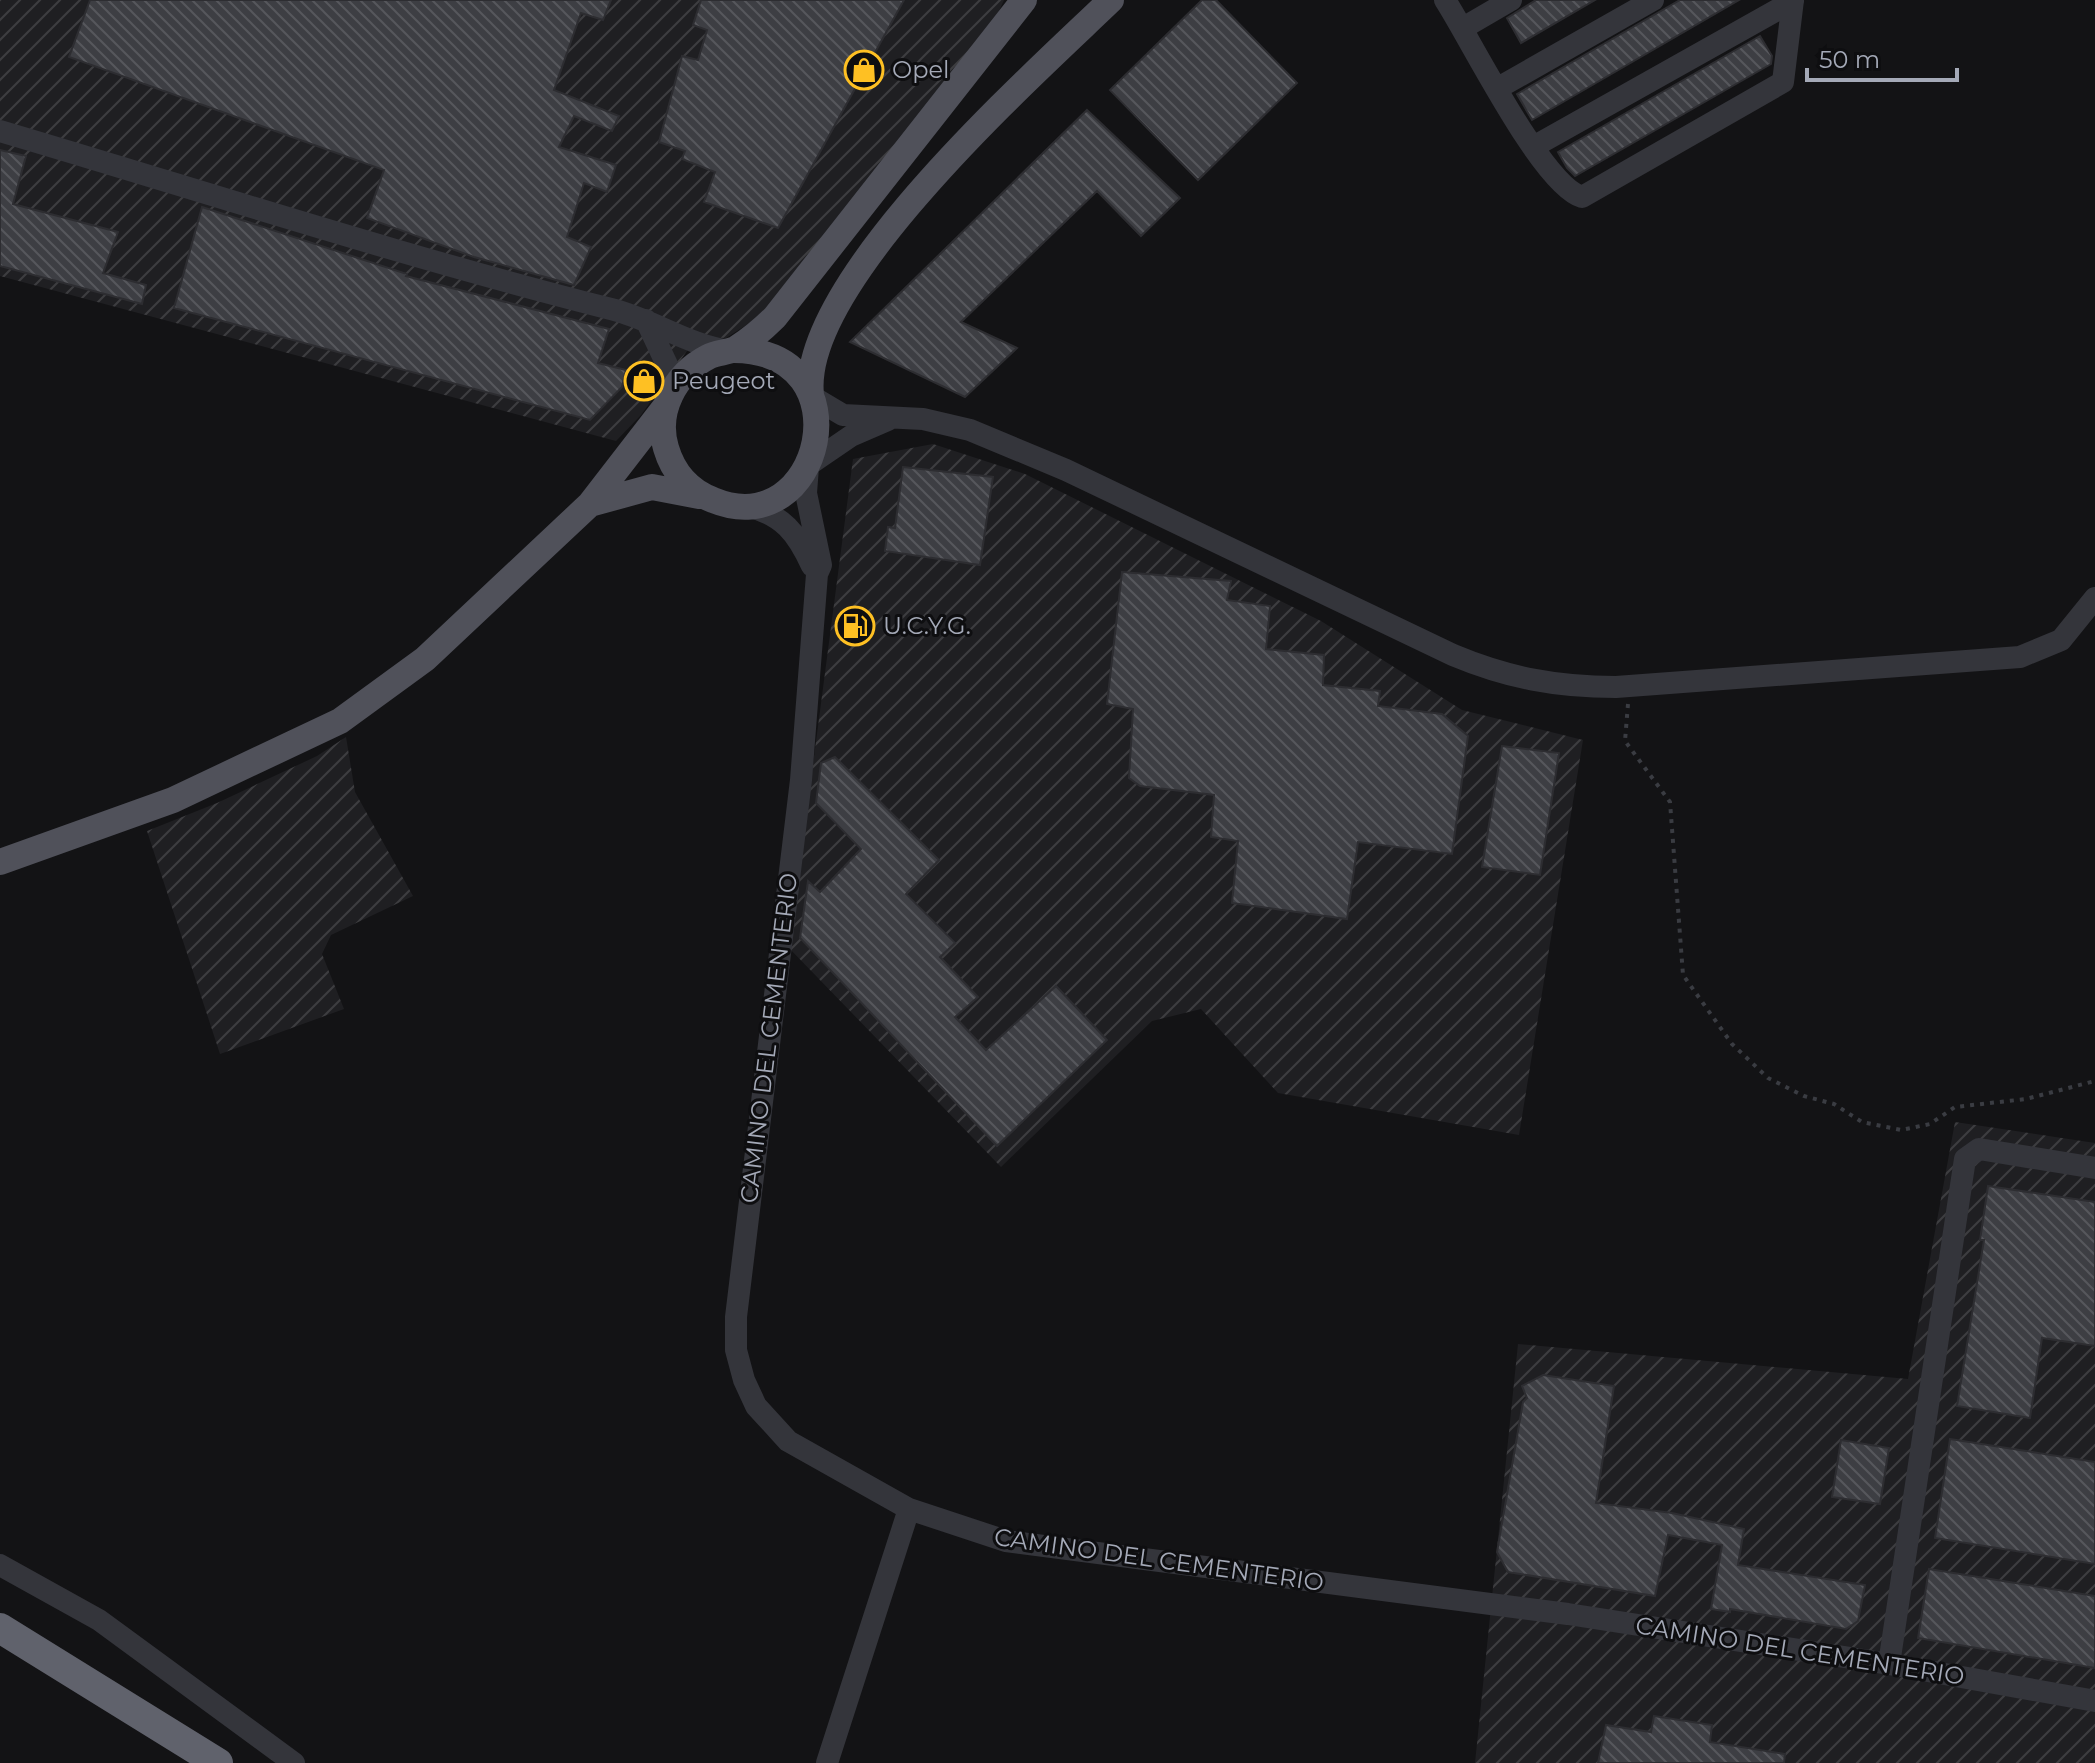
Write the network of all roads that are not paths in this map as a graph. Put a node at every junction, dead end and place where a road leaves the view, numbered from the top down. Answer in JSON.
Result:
{"nodes":[{"id":1,"x":1024,"y":0,"type":"edge"},
{"id":2,"x":1111,"y":0,"type":"edge"},
{"id":3,"x":1445,"y":0,"type":"edge"},
{"id":4,"x":1511,"y":0,"type":"edge"},
{"id":5,"x":1653,"y":0,"type":"edge"},
{"id":6,"x":1793,"y":0,"type":"edge"},
{"id":7,"x":1004,"y":12,"type":"edge"},
{"id":8,"x":1463,"y":28,"type":"junction"},
{"id":9,"x":1498,"y":88,"type":"junction"},
{"id":10,"x":0,"y":131,"type":"edge"},
{"id":11,"x":1533,"y":147,"type":"junction"},
{"id":12,"x":646,"y":320,"type":"junction"},
{"id":13,"x":732,"y":350,"type":"junction"},
{"id":14,"x":671,"y":395,"type":"junction"},
{"id":15,"x":811,"y":395,"type":"junction"},
{"id":16,"x":892,"y":418,"type":"junction"},
{"id":17,"x":809,"y":465,"type":"junction"},
{"id":18,"x":705,"y":497,"type":"junction"},
{"id":19,"x":590,"y":504,"type":"junction"},
{"id":20,"x":747,"y":506,"type":"junction"},
{"id":21,"x":817,"y":574,"type":"junction"},
{"id":22,"x":2095,"y":598,"type":"edge"},
{"id":23,"x":0,"y":862,"type":"edge"},
{"id":24,"x":2095,"y":1168,"type":"edge"},
{"id":25,"x":909,"y":1509,"type":"junction"},
{"id":26,"x":0,"y":1565,"type":"edge"},
{"id":27,"x":0,"y":1628,"type":"edge"},
{"id":28,"x":0,"y":1650,"type":"edge"},
{"id":29,"x":1889,"y":1664,"type":"junction"},
{"id":30,"x":2095,"y":1701,"type":"edge"},
{"id":31,"x":213,"y":1760,"type":"edge"},
{"id":32,"x":294,"y":1763,"type":"edge"},
{"id":33,"x":827,"y":1763,"type":"edge"}],
"edges":[{"from":1,"to":7,"type":"main road"},
{"from":2,"to":15,"type":"main road"},
{"from":3,"to":8,"type":"street"},
{"from":4,"to":8,"type":"street"},
{"from":5,"to":9,"type":"street"},
{"from":6,"to":11,"type":"street"},
{"from":6,"to":11,"type":"street"},
{"from":7,"to":13,"type":"main road"},
{"from":8,"to":9,"type":"street"},
{"from":9,"to":11,"type":"street"},
{"from":10,"to":12,"type":"street"},
{"from":12,"to":13,"type":"street"},
{"from":12,"to":14,"type":"street"},
{"from":13,"to":14,"type":"main road"},
{"from":13,"to":15,"type":"main road"},
{"from":14,"to":18,"type":"main road"},
{"from":14,"to":19,"type":"main road"},
{"from":15,"to":16,"type":"street"},
{"from":15,"to":17,"type":"main road"},
{"from":16,"to":17,"type":"street"},
{"from":16,"to":22,"type":"street"},
{"from":17,"to":20,"type":"main road"},
{"from":17,"to":21,"type":"street","name":"CAMINO DEL CEMENTERIO"},
{"from":18,"to":19,"type":"main road"},
{"from":18,"to":20,"type":"main road"},
{"from":19,"to":23,"type":"main road"},
{"from":20,"to":21,"type":"street"},
{"from":21,"to":25,"type":"street","name":"CAMINO DEL CEMENTERIO"},
{"from":24,"to":29,"type":"street"},
{"from":25,"to":29,"type":"street","name":"CAMINO DEL CEMENTERIO"},
{"from":25,"to":33,"type":"street"},
{"from":26,"to":32,"type":"street"},
{"from":27,"to":31,"type":"highway"},
{"from":28,"to":31,"type":"highway"},
{"from":29,"to":30,"type":"street","name":"CAMINO DEL CEMENTERIO"}]}
